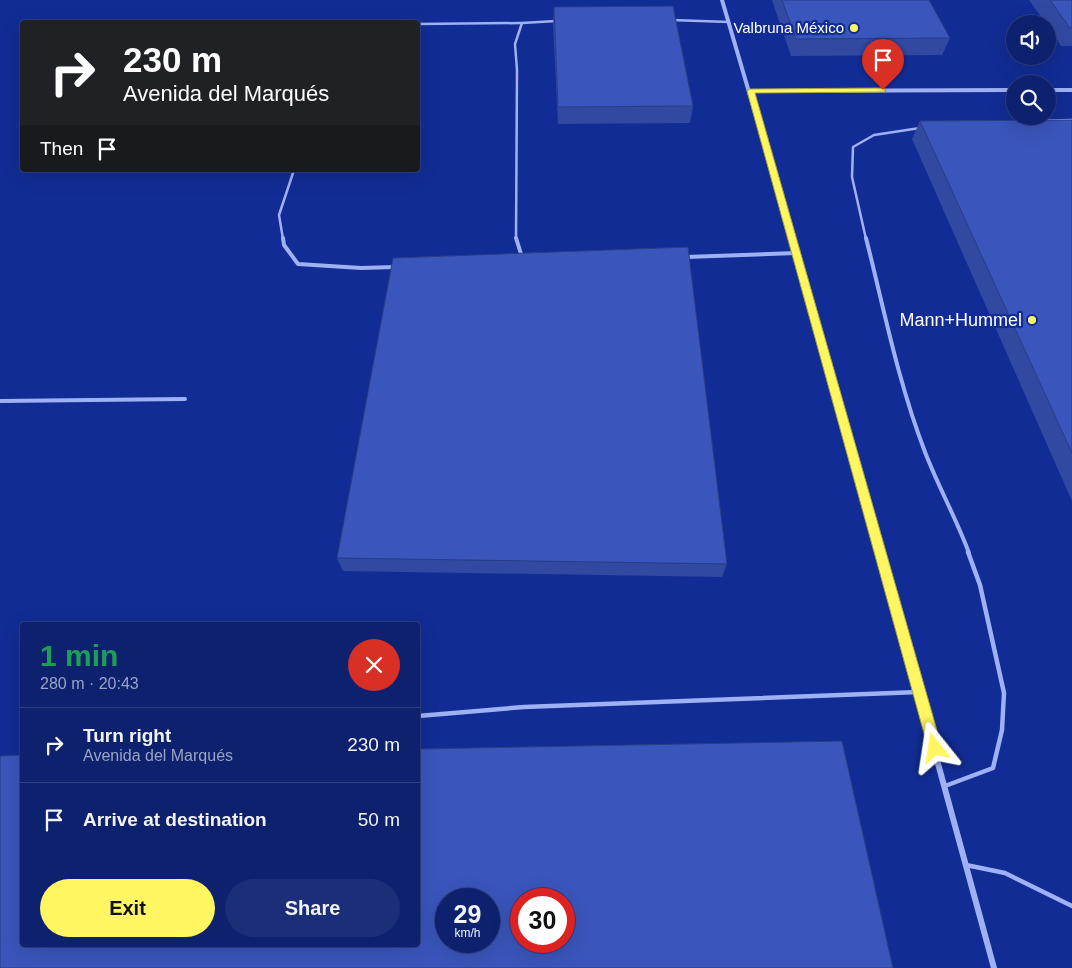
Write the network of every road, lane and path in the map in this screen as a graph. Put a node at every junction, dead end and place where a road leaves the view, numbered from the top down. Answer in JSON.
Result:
{"nodes":[{"id":1,"x":722,"y":0,"type":"edge"},
{"id":2,"x":668,"y":20,"type":"edge"},
{"id":3,"x":558,"y":21,"type":"edge"},
{"id":4,"x":728,"y":22,"type":"junction"},
{"id":5,"x":522,"y":23,"type":"junction"},
{"id":6,"x":420,"y":24,"type":"edge"},
{"id":7,"x":1006,"y":90,"type":"edge"},
{"id":8,"x":1056,"y":90,"type":"edge"},
{"id":9,"x":1072,"y":90,"type":"edge"},
{"id":10,"x":750,"y":91,"type":"junction"},
{"id":11,"x":1056,"y":120,"type":"edge"},
{"id":12,"x":1072,"y":120,"type":"edge"},
{"id":13,"x":925,"y":128,"type":"edge"},
{"id":14,"x":293,"y":172,"type":"edge"},
{"id":15,"x":796,"y":253,"type":"junction"},
{"id":16,"x":684,"y":257,"type":"edge"},
{"id":17,"x":524,"y":263,"type":"edge"},
{"id":18,"x":399,"y":267,"type":"edge"},
{"id":19,"x":185,"y":399,"type":"dead end"},
{"id":20,"x":0,"y":401,"type":"edge"},
{"id":21,"x":919,"y":692,"type":"junction"},
{"id":22,"x":420,"y":716,"type":"edge"},
{"id":23,"x":945,"y":786,"type":"junction"},
{"id":24,"x":966,"y":865,"type":"junction"},
{"id":25,"x":1072,"y":906,"type":"edge"},
{"id":26,"x":994,"y":968,"type":"edge"}],
"edges":[{"from":1,"to":4,"type":"street"},
{"from":2,"to":4,"type":"lane"},
{"from":3,"to":5,"type":"lane"},
{"from":4,"to":10,"type":"street"},
{"from":5,"to":6,"type":"lane"},
{"from":5,"to":17,"type":"lane"},
{"from":7,"to":10,"type":"street"},
{"from":8,"to":9,"type":"street"},
{"from":10,"to":15,"type":"street"},
{"from":11,"to":12,"type":"lane"},
{"from":13,"to":23,"type":"lane"},
{"from":14,"to":18,"type":"lane"},
{"from":15,"to":16,"type":"lane"},
{"from":15,"to":21,"type":"street"},
{"from":19,"to":20,"type":"lane"},
{"from":21,"to":22,"type":"lane"},
{"from":21,"to":23,"type":"street"},
{"from":23,"to":24,"type":"street"},
{"from":24,"to":25,"type":"lane"},
{"from":24,"to":26,"type":"street"}]}
